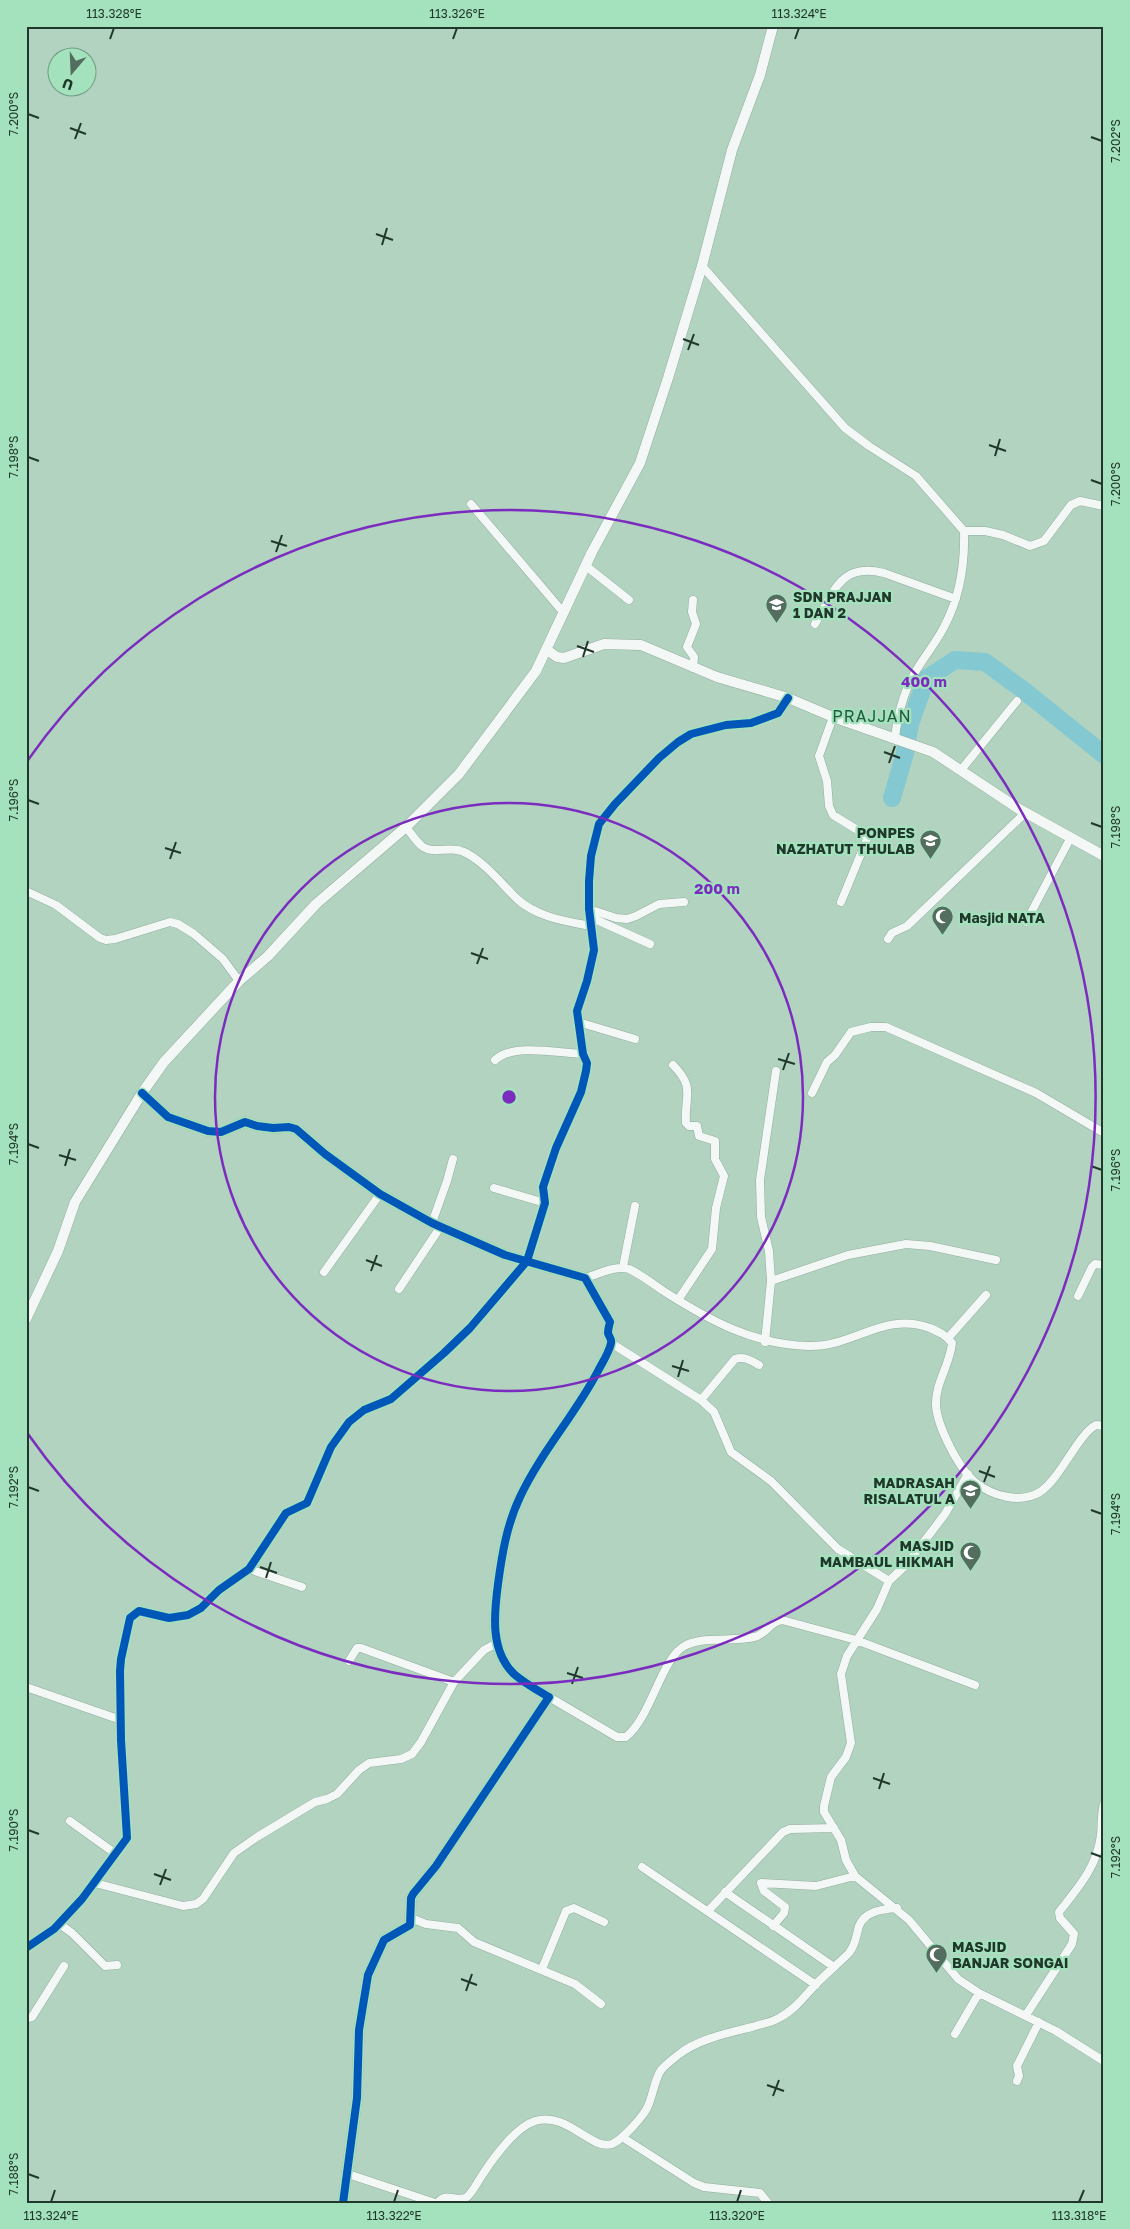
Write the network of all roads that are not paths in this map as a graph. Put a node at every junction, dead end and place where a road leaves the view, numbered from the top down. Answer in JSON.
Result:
{"nodes":[{"id":1,"x":773,"y":26,"type":"edge"},
{"id":2,"x":702,"y":266,"type":"junction"},
{"id":3,"x":471,"y":504,"type":"dead end"},
{"id":4,"x":1104,"y":506,"type":"edge"},
{"id":5,"x":964,"y":531,"type":"junction"},
{"id":6,"x":586,"y":566,"type":"junction"},
{"id":7,"x":956,"y":599,"type":"junction"},
{"id":8,"x":629,"y":600,"type":"dead end"},
{"id":9,"x":693,"y":600,"type":"dead end"},
{"id":10,"x":563,"y":612,"type":"junction"},
{"id":11,"x":815,"y":624,"type":"dead end"},
{"id":12,"x":547,"y":650,"type":"junction"},
{"id":13,"x":694,"y":668,"type":"junction"},
{"id":14,"x":788,"y":698,"type":"junction"},
{"id":15,"x":1017,"y":701,"type":"dead end"},
{"id":16,"x":833,"y":717,"type":"junction"},
{"id":17,"x":898,"y":739,"type":"junction"},
{"id":18,"x":962,"y":770,"type":"junction"},
{"id":19,"x":1026,"y":813,"type":"junction"},
{"id":20,"x":406,"y":827,"type":"junction"},
{"id":21,"x":1071,"y":837,"type":"junction"},
{"id":22,"x":1104,"y":856,"type":"edge"},
{"id":23,"x":26,"y":891,"type":"edge"},
{"id":24,"x":684,"y":902,"type":"dead end"},
{"id":25,"x":842,"y":902,"type":"dead end"},
{"id":26,"x":590,"y":917,"type":"junction"},
{"id":27,"x":1026,"y":922,"type":"dead end"},
{"id":28,"x":888,"y":939,"type":"dead end"},
{"id":29,"x":650,"y":944,"type":"dead end"},
{"id":30,"x":239,"y":981,"type":"junction"},
{"id":31,"x":578,"y":1022,"type":"junction"},
{"id":32,"x":635,"y":1039,"type":"dead end"},
{"id":33,"x":583,"y":1054,"type":"junction"},
{"id":34,"x":495,"y":1060,"type":"dead end"},
{"id":35,"x":673,"y":1065,"type":"dead end"},
{"id":36,"x":776,"y":1071,"type":"dead end"},
{"id":37,"x":812,"y":1093,"type":"dead end"},
{"id":38,"x":142,"y":1094,"type":"junction"},
{"id":39,"x":1104,"y":1133,"type":"edge"},
{"id":40,"x":453,"y":1159,"type":"dead end"},
{"id":41,"x":494,"y":1188,"type":"dead end"},
{"id":42,"x":380,"y":1194,"type":"junction"},
{"id":43,"x":544,"y":1203,"type":"junction"},
{"id":44,"x":635,"y":1206,"type":"dead end"},
{"id":45,"x":437,"y":1225,"type":"junction"},
{"id":46,"x":996,"y":1260,"type":"dead end"},
{"id":47,"x":527,"y":1261,"type":"junction"},
{"id":48,"x":1104,"y":1265,"type":"edge"},
{"id":49,"x":622,"y":1267,"type":"junction"},
{"id":50,"x":324,"y":1272,"type":"dead end"},
{"id":51,"x":585,"y":1278,"type":"junction"},
{"id":52,"x":771,"y":1281,"type":"junction"},
{"id":53,"x":399,"y":1289,"type":"dead end"},
{"id":54,"x":986,"y":1295,"type":"dead end"},
{"id":55,"x":1078,"y":1296,"type":"dead end"},
{"id":56,"x":678,"y":1300,"type":"junction"},
{"id":57,"x":26,"y":1319,"type":"edge"},
{"id":58,"x":948,"y":1338,"type":"junction"},
{"id":59,"x":764,"y":1342,"type":"junction"},
{"id":60,"x":611,"y":1343,"type":"junction"},
{"id":61,"x":758,"y":1365,"type":"dead end"},
{"id":62,"x":700,"y":1400,"type":"junction"},
{"id":63,"x":1104,"y":1426,"type":"edge"},
{"id":64,"x":968,"y":1474,"type":"junction"},
{"id":65,"x":248,"y":1569,"type":"junction"},
{"id":66,"x":889,"y":1581,"type":"junction"},
{"id":67,"x":302,"y":1587,"type":"dead end"},
{"id":68,"x":856,"y":1640,"type":"junction"},
{"id":69,"x":497,"y":1643,"type":"junction"},
{"id":70,"x":349,"y":1661,"type":"dead end"},
{"id":71,"x":454,"y":1682,"type":"junction"},
{"id":72,"x":975,"y":1685,"type":"dead end"},
{"id":73,"x":26,"y":1687,"type":"edge"},
{"id":74,"x":549,"y":1697,"type":"junction"},
{"id":75,"x":121,"y":1720,"type":"junction"},
{"id":76,"x":1104,"y":1804,"type":"edge"},
{"id":77,"x":70,"y":1822,"type":"dead end"},
{"id":78,"x":834,"y":1828,"type":"junction"},
{"id":79,"x":116,"y":1854,"type":"junction"},
{"id":80,"x":642,"y":1867,"type":"dead end"},
{"id":81,"x":855,"y":1876,"type":"junction"},
{"id":82,"x":95,"y":1883,"type":"junction"},
{"id":83,"x":726,"y":1892,"type":"junction"},
{"id":84,"x":897,"y":1908,"type":"junction"},
{"id":85,"x":708,"y":1911,"type":"junction"},
{"id":86,"x":411,"y":1918,"type":"junction"},
{"id":87,"x":604,"y":1922,"type":"dead end"},
{"id":88,"x":58,"y":1924,"type":"junction"},
{"id":89,"x":773,"y":1926,"type":"junction"},
{"id":90,"x":26,"y":1948,"type":"edge"},
{"id":91,"x":117,"y":1965,"type":"dead end"},
{"id":92,"x":64,"y":1966,"type":"dead end"},
{"id":93,"x":834,"y":1967,"type":"junction"},
{"id":94,"x":542,"y":1969,"type":"junction"},
{"id":95,"x":816,"y":1985,"type":"junction"},
{"id":96,"x":979,"y":1993,"type":"junction"},
{"id":97,"x":601,"y":2004,"type":"dead end"},
{"id":98,"x":1026,"y":2015,"type":"junction"},
{"id":99,"x":26,"y":2019,"type":"edge"},
{"id":100,"x":1039,"y":2022,"type":"junction"},
{"id":101,"x":955,"y":2034,"type":"dead end"},
{"id":102,"x":1103,"y":2060,"type":"edge"},
{"id":103,"x":1017,"y":2081,"type":"dead end"},
{"id":104,"x":622,"y":2137,"type":"junction"},
{"id":105,"x":348,"y":2174,"type":"junction"},
{"id":106,"x":343,"y":2203,"type":"edge"},
{"id":107,"x":436,"y":2203,"type":"edge"},
{"id":108,"x":768,"y":2203,"type":"edge"}],
"edges":[{"from":1,"to":2,"type":"street"},
{"from":2,"to":5,"type":"street"},
{"from":2,"to":6,"type":"street"},
{"from":3,"to":10,"type":"street"},
{"from":4,"to":5,"type":"street"},
{"from":5,"to":7,"type":"street"},
{"from":6,"to":8,"type":"street"},
{"from":6,"to":10,"type":"street"},
{"from":7,"to":11,"type":"street"},
{"from":7,"to":17,"type":"street"},
{"from":9,"to":13,"type":"street"},
{"from":10,"to":12,"type":"street"},
{"from":12,"to":13,"type":"street"},
{"from":12,"to":20,"type":"street"},
{"from":13,"to":14,"type":"street"},
{"from":14,"to":16,"type":"street"},
{"from":14,"to":26,"type":"street"},
{"from":15,"to":18,"type":"street"},
{"from":16,"to":17,"type":"street"},
{"from":16,"to":25,"type":"street"},
{"from":17,"to":18,"type":"street"},
{"from":18,"to":19,"type":"street"},
{"from":19,"to":21,"type":"street"},
{"from":19,"to":28,"type":"street"},
{"from":20,"to":26,"type":"street"},
{"from":20,"to":30,"type":"street"},
{"from":21,"to":22,"type":"street"},
{"from":21,"to":27,"type":"street"},
{"from":23,"to":30,"type":"street"},
{"from":24,"to":26,"type":"street"},
{"from":26,"to":29,"type":"street"},
{"from":26,"to":31,"type":"street"},
{"from":30,"to":38,"type":"street"},
{"from":31,"to":32,"type":"street"},
{"from":31,"to":33,"type":"street"},
{"from":33,"to":34,"type":"street"},
{"from":33,"to":43,"type":"street"},
{"from":35,"to":56,"type":"street"},
{"from":36,"to":52,"type":"street"},
{"from":37,"to":39,"type":"street"},
{"from":38,"to":42,"type":"street"},
{"from":38,"to":57,"type":"street"},
{"from":40,"to":45,"type":"street"},
{"from":41,"to":43,"type":"street"},
{"from":42,"to":45,"type":"street"},
{"from":42,"to":50,"type":"street"},
{"from":43,"to":47,"type":"street"},
{"from":44,"to":49,"type":"street"},
{"from":45,"to":47,"type":"street"},
{"from":45,"to":53,"type":"street"},
{"from":46,"to":52,"type":"street"},
{"from":47,"to":51,"type":"street"},
{"from":47,"to":65,"type":"street"},
{"from":48,"to":55,"type":"street"},
{"from":49,"to":51,"type":"street"},
{"from":49,"to":56,"type":"street"},
{"from":51,"to":60,"type":"street"},
{"from":52,"to":59,"type":"street"},
{"from":54,"to":58,"type":"street"},
{"from":56,"to":59,"type":"street"},
{"from":58,"to":59,"type":"street"},
{"from":58,"to":64,"type":"street"},
{"from":60,"to":62,"type":"street"},
{"from":60,"to":69,"type":"street"},
{"from":61,"to":62,"type":"street"},
{"from":62,"to":66,"type":"street"},
{"from":63,"to":64,"type":"street"},
{"from":64,"to":66,"type":"street"},
{"from":65,"to":67,"type":"street"},
{"from":65,"to":75,"type":"street"},
{"from":66,"to":68,"type":"street"},
{"from":68,"to":72,"type":"street"},
{"from":68,"to":74,"type":"street"},
{"from":68,"to":78,"type":"street"},
{"from":69,"to":71,"type":"street"},
{"from":69,"to":74,"type":"street"},
{"from":70,"to":71,"type":"street"},
{"from":71,"to":82,"type":"street"},
{"from":73,"to":75,"type":"street"},
{"from":74,"to":86,"type":"street"},
{"from":75,"to":79,"type":"street"},
{"from":76,"to":98,"type":"street"},
{"from":77,"to":79,"type":"street"},
{"from":78,"to":81,"type":"street"},
{"from":78,"to":83,"type":"street"},
{"from":79,"to":82,"type":"street"},
{"from":80,"to":85,"type":"street"},
{"from":81,"to":84,"type":"street"},
{"from":81,"to":89,"type":"street"},
{"from":82,"to":88,"type":"street"},
{"from":83,"to":85,"type":"street"},
{"from":83,"to":89,"type":"street"},
{"from":84,"to":93,"type":"street"},
{"from":84,"to":96,"type":"street"},
{"from":85,"to":95,"type":"street"},
{"from":86,"to":94,"type":"street"},
{"from":86,"to":105,"type":"street"},
{"from":87,"to":94,"type":"street"},
{"from":88,"to":90,"type":"street"},
{"from":88,"to":91,"type":"street"},
{"from":89,"to":93,"type":"street"},
{"from":92,"to":99,"type":"street"},
{"from":93,"to":95,"type":"street"},
{"from":94,"to":97,"type":"street"},
{"from":95,"to":104,"type":"street"},
{"from":96,"to":98,"type":"street"},
{"from":96,"to":101,"type":"street"},
{"from":98,"to":100,"type":"street"},
{"from":100,"to":102,"type":"street"},
{"from":100,"to":103,"type":"street"},
{"from":104,"to":107,"type":"street"},
{"from":104,"to":108,"type":"street"},
{"from":105,"to":106,"type":"street"},
{"from":105,"to":107,"type":"street"}]}
